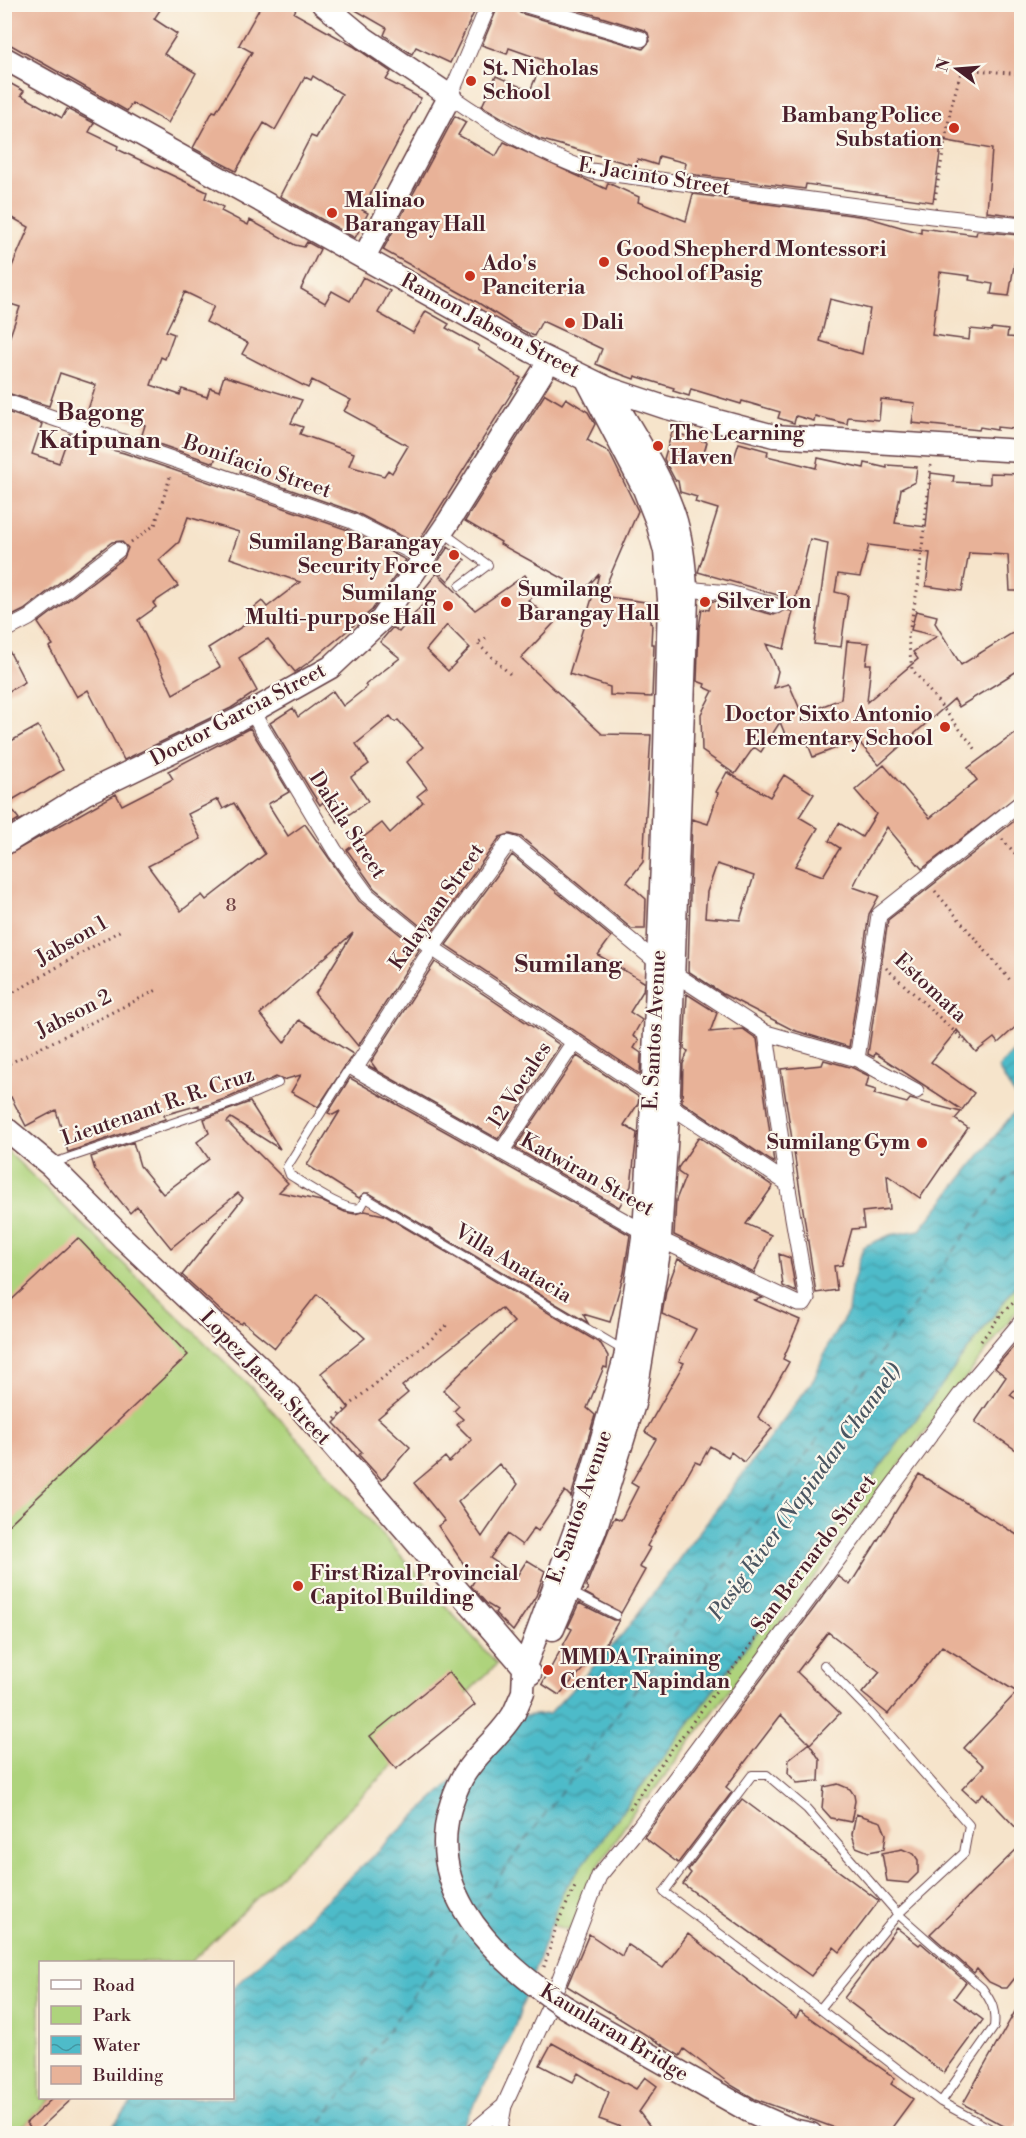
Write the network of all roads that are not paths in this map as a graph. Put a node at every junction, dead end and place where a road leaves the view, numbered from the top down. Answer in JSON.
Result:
{"nodes":[{"id":1,"x":323,"y":4,"type":"edge"},
{"id":2,"x":489,"y":4,"type":"edge"},
{"id":3,"x":523,"y":4,"type":"edge"},
{"id":4,"x":641,"y":39,"type":"dead end"},
{"id":5,"x":4,"y":58,"type":"edge"},
{"id":6,"x":450,"y":96,"type":"junction"},
{"id":7,"x":1022,"y":225,"type":"edge"},
{"id":8,"x":364,"y":258,"type":"junction"},
{"id":9,"x":550,"y":360,"type":"junction"},
{"id":10,"x":586,"y":378,"type":"junction"},
{"id":11,"x":607,"y":388,"type":"junction"},
{"id":12,"x":4,"y":401,"type":"edge"},
{"id":13,"x":1022,"y":452,"type":"edge"},
{"id":14,"x":442,"y":532,"type":"junction"},
{"id":15,"x":118,"y":550,"type":"road end"},
{"id":16,"x":424,"y":558,"type":"junction"},
{"id":17,"x":460,"y":586,"type":"dead end"},
{"id":18,"x":686,"y":590,"type":"junction"},
{"id":19,"x":776,"y":606,"type":"dead end"},
{"id":20,"x":4,"y":631,"type":"edge"},
{"id":21,"x":252,"y":712,"type":"junction"},
{"id":22,"x":1022,"y":802,"type":"edge"},
{"id":23,"x":4,"y":844,"type":"edge"},
{"id":24,"x":432,"y":948,"type":"junction"},
{"id":25,"x":666,"y":969,"type":"junction"},
{"id":26,"x":766,"y":1033,"type":"junction"},
{"id":27,"x":574,"y":1042,"type":"junction"},
{"id":28,"x":857,"y":1059,"type":"junction"},
{"id":29,"x":356,"y":1069,"type":"junction"},
{"id":30,"x":278,"y":1083,"type":"dead end"},
{"id":31,"x":916,"y":1091,"type":"dead end"},
{"id":32,"x":660,"y":1099,"type":"junction"},
{"id":33,"x":4,"y":1127,"type":"edge"},
{"id":34,"x":501,"y":1152,"type":"junction"},
{"id":35,"x":50,"y":1165,"type":"junction"},
{"id":36,"x":787,"y":1183,"type":"junction"},
{"id":37,"x":653,"y":1236,"type":"junction"},
{"id":38,"x":1022,"y":1321,"type":"edge"},
{"id":39,"x":635,"y":1356,"type":"junction"},
{"id":40,"x":569,"y":1591,"type":"junction"},
{"id":41,"x":616,"y":1615,"type":"dead end"},
{"id":42,"x":825,"y":1665,"type":"dead end"},
{"id":43,"x":522,"y":1671,"type":"junction"},
{"id":44,"x":513,"y":1713,"type":"joint"},
{"id":45,"x":898,"y":1914,"type":"junction"},
{"id":46,"x":557,"y":2007,"type":"junction"},
{"id":47,"x":820,"y":2009,"type":"junction"},
{"id":48,"x":942,"y":2102,"type":"junction"},
{"id":49,"x":504,"y":2106,"type":"junction"},
{"id":50,"x":798,"y":2132,"type":"edge"},
{"id":51,"x":470,"y":2133,"type":"edge"},
{"id":52,"x":499,"y":2133,"type":"edge"},
{"id":53,"x":1000,"y":2133,"type":"edge"}],
"edges":[{"from":1,"to":6,"type":"street"},
{"from":2,"to":6,"type":"street"},
{"from":3,"to":4,"type":"street"},
{"from":5,"to":8,"type":"street","name":"Ramon Jabson Street"},
{"from":6,"to":7,"type":"street","name":"E. Jacinto Street"},
{"from":6,"to":8,"type":"street"},
{"from":8,"to":9,"type":"street","name":"Ramon Jabson Street"},
{"from":9,"to":10,"type":"street","name":"Ramon Jabson Street"},
{"from":9,"to":14,"type":"street","name":"Doctor Garcia Street"},
{"from":10,"to":11,"type":"street","name":"Ramon Jabson Street"},
{"from":10,"to":25,"type":"street","name":"E. Santos Avenue"},
{"from":11,"to":13,"type":"street","name":"Ramon Jabson Street"},
{"from":11,"to":18,"type":"street","name":"E. Santos Avenue"},
{"from":12,"to":16,"type":"street","name":"Bonifacio Street"},
{"from":14,"to":16,"type":"street","name":"Doctor Garcia Street"},
{"from":14,"to":17,"type":"lane"},
{"from":15,"to":20,"type":"street"},
{"from":16,"to":21,"type":"street","name":"Doctor Garcia Street"},
{"from":18,"to":19,"type":"street"},
{"from":18,"to":25,"type":"street","name":"E. Santos Avenue"},
{"from":21,"to":23,"type":"street","name":"Doctor Garcia Street"},
{"from":21,"to":24,"type":"street","name":"Dakila Street"},
{"from":22,"to":28,"type":"street"},
{"from":24,"to":25,"type":"street","name":"Kalayaan Street"},
{"from":24,"to":27,"type":"street","name":"Dakila Street"},
{"from":24,"to":29,"type":"street","name":"Kalayaan Street"},
{"from":25,"to":26,"type":"street","name":"Kalayaan Street"},
{"from":25,"to":32,"type":"street","name":"E. Santos Avenue"},
{"from":26,"to":28,"type":"street","name":"Kalayaan Street"},
{"from":26,"to":36,"type":"street"},
{"from":27,"to":32,"type":"street","name":"Dakila Street"},
{"from":27,"to":34,"type":"street","name":"12 Vocales"},
{"from":28,"to":31,"type":"street","name":"Kalayaan Street"},
{"from":29,"to":34,"type":"street","name":"Katwiran Street"},
{"from":29,"to":39,"type":"lane","name":"Villa Anatacia"},
{"from":30,"to":35,"type":"lane","name":"Lieutenant R. R. Cruz"},
{"from":32,"to":36,"type":"street","name":"Dakila Street"},
{"from":32,"to":37,"type":"street","name":"E. Santos Avenue"},
{"from":33,"to":35,"type":"street","name":"Lopez Jaena Street"},
{"from":34,"to":37,"type":"street","name":"Katwiran Street"},
{"from":35,"to":43,"type":"street","name":"Lopez Jaena Street"},
{"from":36,"to":37,"type":"street","name":"Katwiran Street"},
{"from":37,"to":39,"type":"street","name":"E. Santos Avenue"},
{"from":38,"to":46,"type":"street","name":"San Bernardo Street"},
{"from":39,"to":40,"type":"street","name":"E. Santos Avenue"},
{"from":39,"to":43,"type":"street","name":"E. Santos Avenue"},
{"from":40,"to":41,"type":"lane"},
{"from":40,"to":43,"type":"street","name":"E. Santos Avenue"},
{"from":42,"to":45,"type":"lane"},
{"from":43,"to":44,"type":"street","name":"E. Santos Avenue"},
{"from":44,"to":46,"type":"street","name":"Kaunlaran Bridge","bridge":true},
{"from":45,"to":47,"type":"lane"},
{"from":45,"to":47,"type":"lane"},
{"from":45,"to":48,"type":"lane"},
{"from":46,"to":49,"type":"street","name":"San Bernardo Street"},
{"from":46,"to":50,"type":"street","name":"Kaunlaran Bridge"},
{"from":47,"to":48,"type":"lane"},
{"from":48,"to":53,"type":"lane"},
{"from":49,"to":51,"type":"street"},
{"from":49,"to":52,"type":"street"}]}
